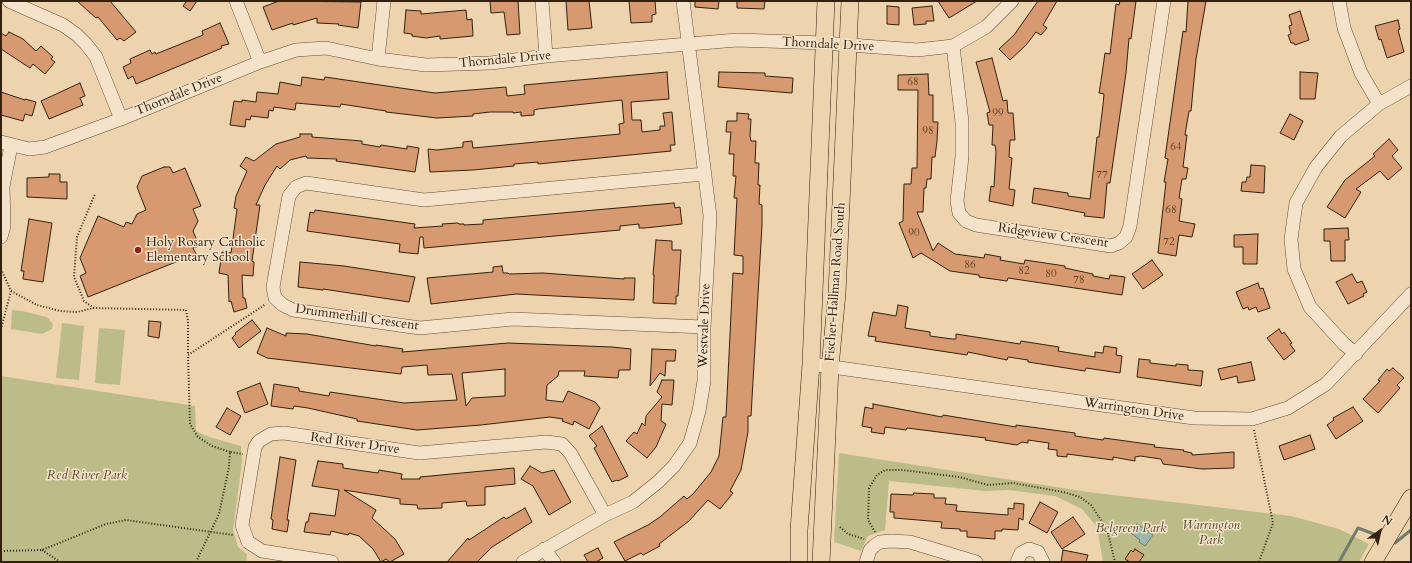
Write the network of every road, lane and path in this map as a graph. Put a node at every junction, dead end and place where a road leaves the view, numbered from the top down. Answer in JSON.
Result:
{"nodes":[{"id":1,"x":9,"y":1,"type":"edge"},
{"id":2,"x":236,"y":1,"type":"edge"},
{"id":3,"x":384,"y":1,"type":"edge"},
{"id":4,"x":542,"y":1,"type":"edge"},
{"id":5,"x":683,"y":1,"type":"edge"},
{"id":6,"x":826,"y":1,"type":"edge"},
{"id":7,"x":850,"y":1,"type":"edge"},
{"id":8,"x":1012,"y":1,"type":"edge"},
{"id":9,"x":1164,"y":1,"type":"edge"},
{"id":10,"x":1339,"y":1,"type":"edge"},
{"id":11,"x":689,"y":43,"type":"junction"},
{"id":12,"x":824,"y":43,"type":"junction"},
{"id":13,"x":847,"y":45,"type":"junction"},
{"id":14,"x":953,"y":46,"type":"junction"},
{"id":15,"x":546,"y":56,"type":"junction"},
{"id":16,"x":378,"y":58,"type":"junction"},
{"id":17,"x":260,"y":62,"type":"junction"},
{"id":18,"x":1411,"y":86,"type":"edge"},
{"id":19,"x":1379,"y":104,"type":"junction"},
{"id":20,"x":121,"y":119,"type":"junction"},
{"id":21,"x":6,"y":144,"type":"edge"},
{"id":22,"x":704,"y":174,"type":"junction"},
{"id":23,"x":94,"y":194,"type":"dead end"},
{"id":24,"x":1,"y":238,"type":"edge"},
{"id":25,"x":1,"y":269,"type":"edge"},
{"id":26,"x":11,"y":290,"type":"junction"},
{"id":27,"x":1411,"y":294,"type":"edge"},
{"id":28,"x":275,"y":298,"type":"junction"},
{"id":29,"x":94,"y":308,"type":"junction"},
{"id":30,"x":704,"y":327,"type":"junction"},
{"id":31,"x":1,"y":329,"type":"edge"},
{"id":32,"x":1356,"y":354,"type":"junction"},
{"id":33,"x":188,"y":355,"type":"junction"},
{"id":34,"x":811,"y":364,"type":"junction"},
{"id":35,"x":830,"y":367,"type":"junction"},
{"id":36,"x":1252,"y":419,"type":"junction"},
{"id":37,"x":230,"y":452,"type":"junction"},
{"id":38,"x":254,"y":456,"type":"junction"},
{"id":39,"x":1411,"y":498,"type":"edge"},
{"id":40,"x":605,"y":515,"type":"junction"},
{"id":41,"x":840,"y":527,"type":"dead end"},
{"id":42,"x":212,"y":532,"type":"junction"},
{"id":43,"x":244,"y":535,"type":"junction"},
{"id":44,"x":874,"y":541,"type":"junction"},
{"id":45,"x":544,"y":549,"type":"junction"},
{"id":46,"x":42,"y":550,"type":"junction"},
{"id":47,"x":1,"y":551,"type":"edge"},
{"id":48,"x":60,"y":562,"type":"edge"},
{"id":49,"x":196,"y":562,"type":"edge"},
{"id":50,"x":332,"y":562,"type":"edge"},
{"id":51,"x":523,"y":562,"type":"edge"},
{"id":52,"x":554,"y":562,"type":"edge"},
{"id":53,"x":799,"y":562,"type":"edge"},
{"id":54,"x":821,"y":562,"type":"edge"},
{"id":55,"x":866,"y":562,"type":"edge"},
{"id":56,"x":976,"y":562,"type":"edge"},
{"id":57,"x":1014,"y":562,"type":"edge"},
{"id":58,"x":1043,"y":562,"type":"edge"},
{"id":59,"x":1115,"y":562,"type":"edge"},
{"id":60,"x":1259,"y":562,"type":"edge"},
{"id":61,"x":1373,"y":562,"type":"edge"}],
"edges":[{"from":1,"to":20,"type":"street"},
{"from":2,"to":17,"type":"street"},
{"from":3,"to":16,"type":"street"},
{"from":4,"to":15,"type":"street"},
{"from":5,"to":11,"type":"street","name":"Westvale Drive"},
{"from":6,"to":12,"type":"main road","name":"Fischer-Hallman Road South"},
{"from":7,"to":13,"type":"main road","name":"Fischer-Hallman Road South"},
{"from":8,"to":14,"type":"street","name":"Thorndale Drive"},
{"from":9,"to":14,"type":"street","name":"Ridgeview Crescent"},
{"from":10,"to":19,"type":"street"},
{"from":11,"to":12,"type":"street","name":"Thorndale Drive"},
{"from":11,"to":15,"type":"street","name":"Thorndale Drive"},
{"from":11,"to":22,"type":"street","name":"Westvale Drive"},
{"from":12,"to":13,"type":"street","name":"Thorndale Drive"},
{"from":12,"to":34,"type":"main road","name":"Fischer-Hallman Road South"},
{"from":13,"to":14,"type":"street","name":"Thorndale Drive"},
{"from":13,"to":35,"type":"main road","name":"Fischer-Hallman Road South"},
{"from":15,"to":16,"type":"street","name":"Thorndale Drive"},
{"from":16,"to":17,"type":"street","name":"Thorndale Drive"},
{"from":17,"to":20,"type":"street","name":"Thorndale Drive"},
{"from":18,"to":19,"type":"street"},
{"from":19,"to":32,"type":"street"},
{"from":20,"to":21,"type":"street","name":"Thorndale Drive"},
{"from":21,"to":24,"type":"street"},
{"from":22,"to":28,"type":"street"},
{"from":22,"to":30,"type":"street","name":"Westvale Drive"},
{"from":23,"to":29,"type":"path"},
{"from":25,"to":26,"type":"path"},
{"from":26,"to":29,"type":"path"},
{"from":26,"to":31,"type":"path"},
{"from":27,"to":32,"type":"street","name":"Warrington Drive"},
{"from":28,"to":30,"type":"street","name":"Drummerhill Crescent"},
{"from":28,"to":33,"type":"path"},
{"from":29,"to":33,"type":"path"},
{"from":30,"to":40,"type":"street","name":"Westvale Drive"},
{"from":32,"to":36,"type":"street","name":"Warrington Drive"},
{"from":33,"to":37,"type":"path"},
{"from":34,"to":35,"type":"street","name":"Warrington Drive"},
{"from":34,"to":53,"type":"main road","name":"Fischer-Hallman Road South"},
{"from":35,"to":36,"type":"street","name":"Warrington Drive"},
{"from":35,"to":54,"type":"main road","name":"Fischer-Hallman Road South"},
{"from":36,"to":60,"type":"path"},
{"from":37,"to":38,"type":"path"},
{"from":37,"to":42,"type":"path"},
{"from":38,"to":40,"type":"street","name":"Red River Drive"},
{"from":38,"to":43,"type":"street","name":"Red River Drive"},
{"from":39,"to":61,"type":"main road"},
{"from":40,"to":45,"type":"street","name":"Westvale Drive"},
{"from":41,"to":44,"type":"path"},
{"from":42,"to":43,"type":"path"},
{"from":42,"to":46,"type":"path"},
{"from":42,"to":49,"type":"path"},
{"from":43,"to":50,"type":"street"},
{"from":44,"to":55,"type":"street"},
{"from":44,"to":56,"type":"street"},
{"from":44,"to":59,"type":"path"},
{"from":45,"to":51,"type":"street","name":"Westvale Drive"},
{"from":45,"to":52,"type":"street"},
{"from":46,"to":47,"type":"path"},
{"from":46,"to":48,"type":"path"},
{"from":57,"to":58,"type":"street"}]}
